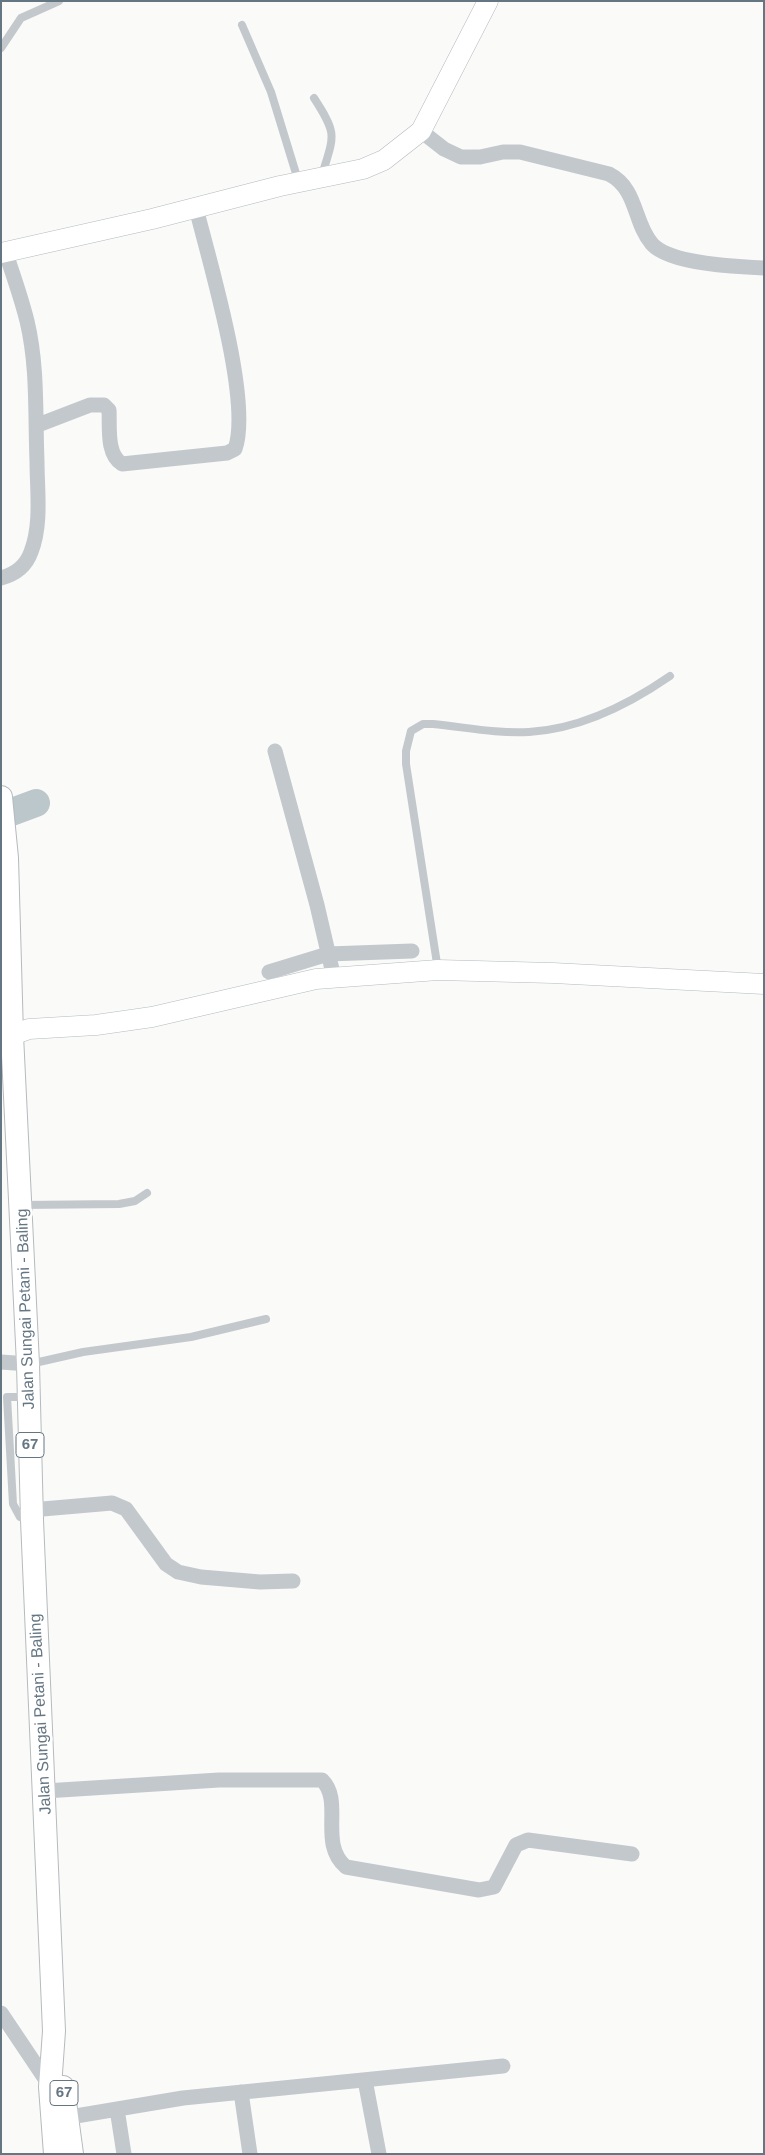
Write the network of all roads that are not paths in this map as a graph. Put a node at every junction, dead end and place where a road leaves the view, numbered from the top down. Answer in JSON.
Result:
{"nodes":[{"id":1,"x":58,"y":1,"type":"edge"},
{"id":2,"x":488,"y":1,"type":"edge"},
{"id":3,"x":242,"y":25,"type":"dead end"},
{"id":4,"x":1,"y":48,"type":"edge"},
{"id":5,"x":314,"y":98,"type":"dead end"},
{"id":6,"x":421,"y":131,"type":"junction"},
{"id":7,"x":321,"y":177,"type":"junction"},
{"id":8,"x":299,"y":182,"type":"junction"},
{"id":9,"x":196,"y":208,"type":"junction"},
{"id":10,"x":3,"y":252,"type":"edge"},
{"id":11,"x":764,"y":268,"type":"edge"},
{"id":12,"x":38,"y":425,"type":"junction"},
{"id":13,"x":1,"y":578,"type":"edge"},
{"id":14,"x":670,"y":676,"type":"dead end"},
{"id":15,"x":276,"y":751,"type":"dead end"},
{"id":16,"x":1,"y":797,"type":"edge"},
{"id":17,"x":412,"y":951,"type":"dead end"},
{"id":18,"x":328,"y":954,"type":"junction"},
{"id":19,"x":438,"y":970,"type":"junction"},
{"id":20,"x":269,"y":972,"type":"dead end"},
{"id":21,"x":334,"y":978,"type":"junction"},
{"id":22,"x":764,"y":984,"type":"edge"},
{"id":23,"x":7,"y":1039,"type":"edge"},
{"id":24,"x":147,"y":1193,"type":"dead end"},
{"id":25,"x":22,"y":1205,"type":"junction"},
{"id":26,"x":266,"y":1319,"type":"dead end"},
{"id":27,"x":1,"y":1362,"type":"edge"},
{"id":28,"x":28,"y":1364,"type":"junction"},
{"id":29,"x":31,"y":1515,"type":"junction"},
{"id":30,"x":293,"y":1581,"type":"dead end"},
{"id":31,"x":45,"y":1791,"type":"junction"},
{"id":32,"x":632,"y":1854,"type":"dead end"},
{"id":33,"x":1,"y":2013,"type":"edge"},
{"id":34,"x":54,"y":2031,"type":"junction"},
{"id":35,"x":503,"y":2066,"type":"dead end"},
{"id":36,"x":365,"y":2080,"type":"junction"},
{"id":37,"x":50,"y":2087,"type":"junction"},
{"id":38,"x":241,"y":2092,"type":"junction"},
{"id":39,"x":118,"y":2109,"type":"junction"},
{"id":40,"x":59,"y":2119,"type":"junction"},
{"id":41,"x":55,"y":2154,"type":"edge"},
{"id":42,"x":72,"y":2154,"type":"edge"},
{"id":43,"x":124,"y":2154,"type":"edge"},
{"id":44,"x":250,"y":2154,"type":"edge"},
{"id":45,"x":379,"y":2154,"type":"edge"}],
"edges":[{"from":1,"to":4,"type":"lane"},
{"from":2,"to":6,"type":"street"},
{"from":3,"to":8,"type":"lane"},
{"from":5,"to":7,"type":"lane"},
{"from":6,"to":7,"type":"street"},
{"from":6,"to":11,"type":"street"},
{"from":7,"to":8,"type":"street"},
{"from":8,"to":9,"type":"street"},
{"from":9,"to":10,"type":"street"},
{"from":9,"to":12,"type":"street"},
{"from":10,"to":12,"type":"street"},
{"from":12,"to":13,"type":"street"},
{"from":14,"to":19,"type":"lane"},
{"from":15,"to":18,"type":"street"},
{"from":16,"to":23,"type":"main road","name":"Jalan Sungai Petani - Baling","number":"67"},
{"from":17,"to":18,"type":"street"},
{"from":18,"to":20,"type":"street"},
{"from":18,"to":21,"type":"street"},
{"from":19,"to":21,"type":"street"},
{"from":19,"to":22,"type":"street"},
{"from":21,"to":23,"type":"street"},
{"from":23,"to":25,"type":"main road","name":"Jalan Sungai Petani - Baling","number":"67"},
{"from":24,"to":25,"type":"lane"},
{"from":25,"to":28,"type":"main road","name":"Jalan Sungai Petani - Baling","number":"67"},
{"from":26,"to":28,"type":"lane"},
{"from":27,"to":28,"type":"street"},
{"from":28,"to":29,"type":"main road","name":"Jalan Sungai Petani - Baling","number":"67"},
{"from":29,"to":30,"type":"street"},
{"from":29,"to":31,"type":"main road","name":"Jalan Sungai Petani - Baling","number":"67"},
{"from":31,"to":32,"type":"street"},
{"from":31,"to":34,"type":"main road","name":"Jalan Sungai Petani - Baling","number":"67"},
{"from":33,"to":37,"type":"street"},
{"from":34,"to":37,"type":"main road","name":"Jalan Sungai Petani - Baling","number":"67"},
{"from":34,"to":40,"type":"main road","name":"Jalan Sungai Petani - Baling","number":"67"},
{"from":35,"to":36,"type":"street"},
{"from":36,"to":38,"type":"street"},
{"from":36,"to":45,"type":"street"},
{"from":37,"to":40,"type":"main road","name":"Jalan Sungai Petani - Baling","number":"67"},
{"from":38,"to":39,"type":"street"},
{"from":38,"to":44,"type":"street"},
{"from":39,"to":40,"type":"street"},
{"from":39,"to":43,"type":"street"},
{"from":40,"to":41,"type":"main road","name":"Jalan Sungai Petani - Baling","number":"67"},
{"from":40,"to":42,"type":"main road","name":"Jalan Sungai Petani - Baling","number":"67"}]}
